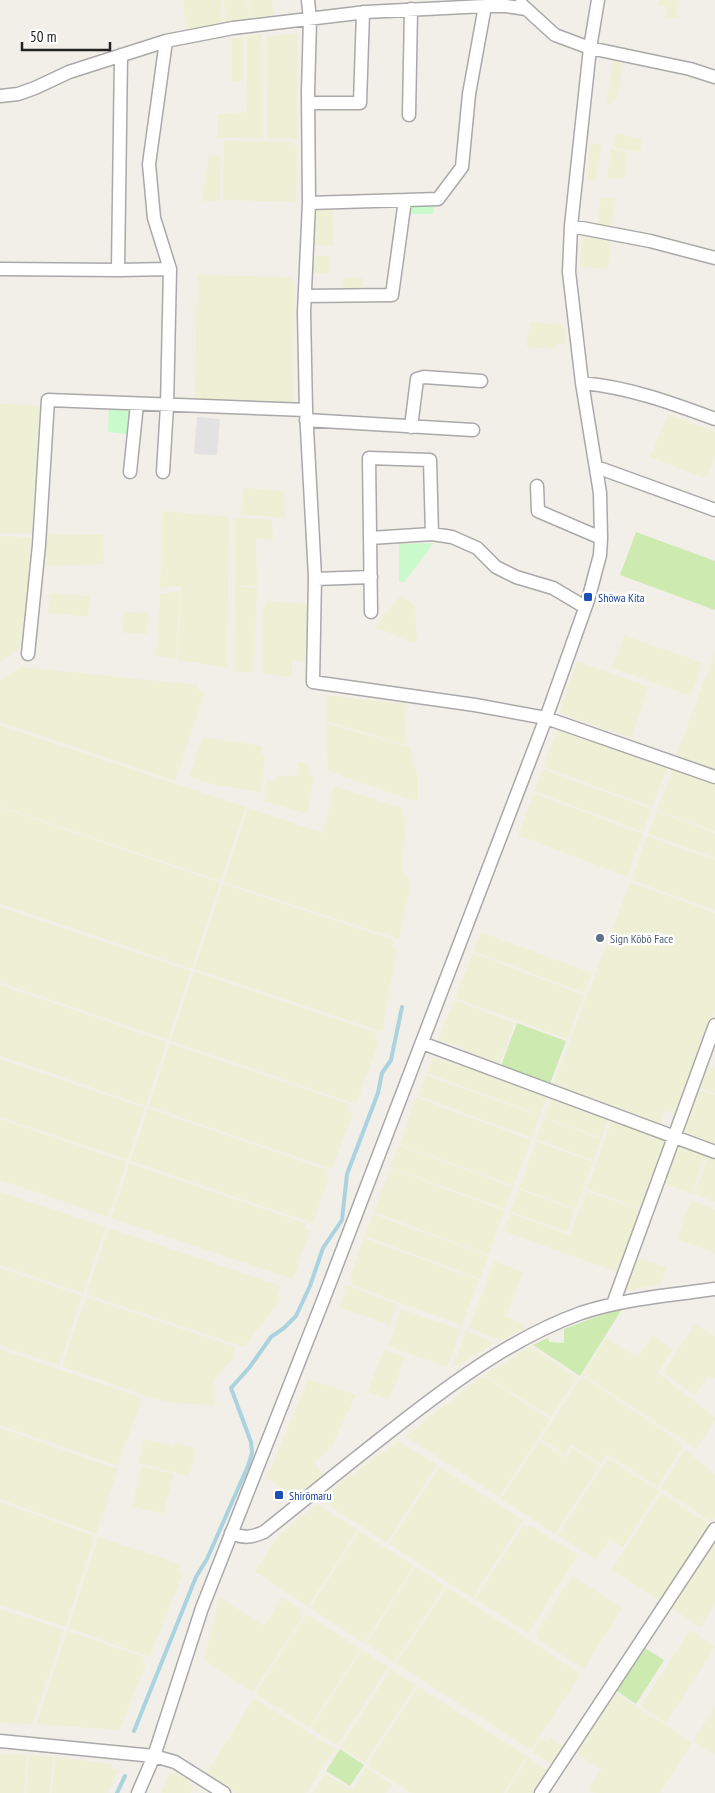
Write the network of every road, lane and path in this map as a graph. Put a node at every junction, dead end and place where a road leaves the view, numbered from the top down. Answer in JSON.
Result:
{"nodes":[{"id":1,"x":308,"y":0,"type":"edge"},
{"id":2,"x":598,"y":0,"type":"edge"},
{"id":3,"x":522,"y":5,"type":"edge"},
{"id":4,"x":485,"y":6,"type":"junction"},
{"id":5,"x":411,"y":9,"type":"junction"},
{"id":6,"x":363,"y":12,"type":"junction"},
{"id":7,"x":310,"y":19,"type":"junction"},
{"id":8,"x":166,"y":41,"type":"junction"},
{"id":9,"x":590,"y":48,"type":"junction"},
{"id":10,"x":121,"y":55,"type":"junction"},
{"id":11,"x":715,"y":77,"type":"edge"},
{"id":12,"x":0,"y":96,"type":"edge"},
{"id":13,"x":308,"y":103,"type":"junction"},
{"id":14,"x":409,"y":115,"type":"dead end"},
{"id":15,"x":405,"y":200,"type":"junction"},
{"id":16,"x":309,"y":203,"type":"junction"},
{"id":17,"x":571,"y":226,"type":"junction"},
{"id":18,"x":715,"y":258,"type":"edge"},
{"id":19,"x":0,"y":268,"type":"edge"},
{"id":20,"x":170,"y":269,"type":"junction"},
{"id":21,"x":118,"y":270,"type":"junction"},
{"id":22,"x":306,"y":296,"type":"junction"},
{"id":23,"x":481,"y":381,"type":"dead end"},
{"id":24,"x":582,"y":383,"type":"junction"},
{"id":25,"x":136,"y":404,"type":"junction"},
{"id":26,"x":167,"y":406,"type":"junction"},
{"id":27,"x":306,"y":415,"type":"junction"},
{"id":28,"x":715,"y":419,"type":"edge"},
{"id":29,"x":411,"y":426,"type":"junction"},
{"id":30,"x":473,"y":430,"type":"dead end"},
{"id":31,"x":596,"y":469,"type":"junction"},
{"id":32,"x":130,"y":472,"type":"dead end"},
{"id":33,"x":163,"y":472,"type":"dead end"},
{"id":34,"x":537,"y":486,"type":"dead end"},
{"id":35,"x":715,"y":510,"type":"edge"},
{"id":36,"x":432,"y":534,"type":"junction"},
{"id":37,"x":370,"y":538,"type":"junction"},
{"id":38,"x":601,"y":538,"type":"junction"},
{"id":39,"x":371,"y":577,"type":"junction"},
{"id":40,"x":315,"y":579,"type":"junction"},
{"id":41,"x":585,"y":607,"type":"junction"},
{"id":42,"x":371,"y":612,"type":"dead end"},
{"id":43,"x":28,"y":654,"type":"dead end"},
{"id":44,"x":546,"y":718,"type":"junction"},
{"id":45,"x":715,"y":777,"type":"edge"},
{"id":46,"x":715,"y":1024,"type":"edge"},
{"id":47,"x":422,"y":1043,"type":"junction"},
{"id":48,"x":673,"y":1136,"type":"junction"},
{"id":49,"x":715,"y":1152,"type":"edge"},
{"id":50,"x":715,"y":1289,"type":"edge"},
{"id":51,"x":613,"y":1304,"type":"junction"},
{"id":52,"x":715,"y":1529,"type":"edge"},
{"id":53,"x":231,"y":1532,"type":"junction"},
{"id":54,"x":0,"y":1741,"type":"edge"},
{"id":55,"x":154,"y":1756,"type":"junction"},
{"id":56,"x":138,"y":1793,"type":"edge"},
{"id":57,"x":224,"y":1793,"type":"edge"},
{"id":58,"x":541,"y":1793,"type":"edge"}],
"edges":[{"from":1,"to":7,"type":"street"},
{"from":2,"to":9,"type":"street"},
{"from":3,"to":4,"type":"street"},
{"from":3,"to":9,"type":"street"},
{"from":4,"to":5,"type":"street"},
{"from":4,"to":15,"type":"street"},
{"from":5,"to":6,"type":"street"},
{"from":5,"to":14,"type":"street"},
{"from":6,"to":7,"type":"street"},
{"from":6,"to":13,"type":"street"},
{"from":7,"to":8,"type":"street"},
{"from":7,"to":13,"type":"street"},
{"from":8,"to":10,"type":"street"},
{"from":8,"to":20,"type":"street"},
{"from":9,"to":11,"type":"street"},
{"from":9,"to":17,"type":"street"},
{"from":10,"to":12,"type":"street"},
{"from":10,"to":21,"type":"street"},
{"from":13,"to":16,"type":"street"},
{"from":15,"to":16,"type":"street"},
{"from":15,"to":22,"type":"street"},
{"from":16,"to":22,"type":"street"},
{"from":17,"to":18,"type":"street"},
{"from":17,"to":24,"type":"street"},
{"from":19,"to":21,"type":"street"},
{"from":20,"to":21,"type":"street"},
{"from":20,"to":26,"type":"street"},
{"from":22,"to":27,"type":"street"},
{"from":23,"to":29,"type":"street"},
{"from":24,"to":28,"type":"street"},
{"from":24,"to":31,"type":"street"},
{"from":25,"to":26,"type":"street"},
{"from":25,"to":32,"type":"street"},
{"from":25,"to":43,"type":"street"},
{"from":26,"to":27,"type":"street"},
{"from":26,"to":33,"type":"street"},
{"from":27,"to":29,"type":"street"},
{"from":27,"to":40,"type":"street"},
{"from":29,"to":30,"type":"street"},
{"from":31,"to":35,"type":"street"},
{"from":31,"to":38,"type":"street"},
{"from":34,"to":38,"type":"street"},
{"from":36,"to":37,"type":"street"},
{"from":36,"to":37,"type":"street"},
{"from":36,"to":41,"type":"street"},
{"from":37,"to":39,"type":"street"},
{"from":38,"to":41,"type":"street"},
{"from":39,"to":40,"type":"street"},
{"from":39,"to":42,"type":"street"},
{"from":40,"to":44,"type":"street"},
{"from":41,"to":44,"type":"street"},
{"from":44,"to":45,"type":"street"},
{"from":44,"to":47,"type":"street"},
{"from":46,"to":48,"type":"street"},
{"from":47,"to":48,"type":"street"},
{"from":47,"to":53,"type":"street"},
{"from":48,"to":49,"type":"street"},
{"from":48,"to":51,"type":"street"},
{"from":50,"to":51,"type":"street"},
{"from":51,"to":53,"type":"street"},
{"from":52,"to":58,"type":"street"},
{"from":53,"to":55,"type":"street"},
{"from":54,"to":55,"type":"street"},
{"from":55,"to":56,"type":"street"},
{"from":55,"to":57,"type":"street"}]}
